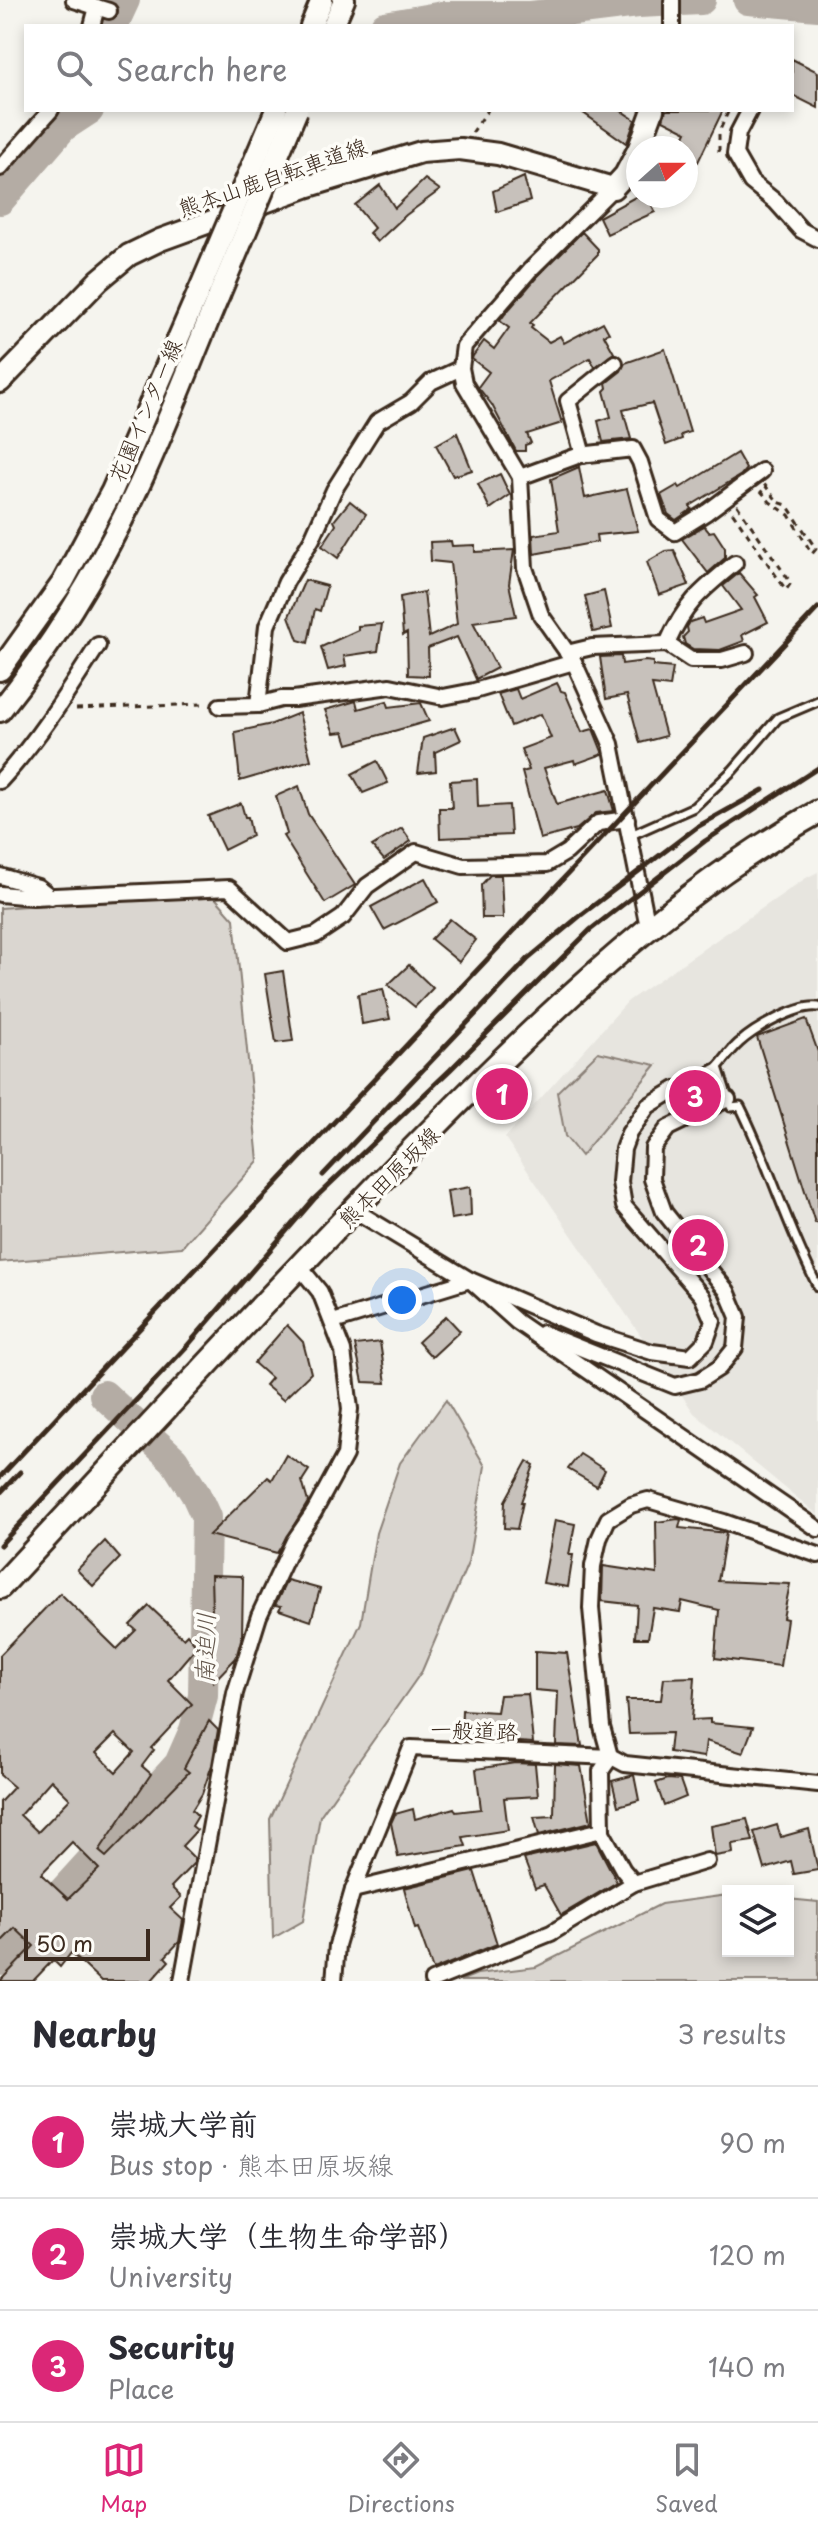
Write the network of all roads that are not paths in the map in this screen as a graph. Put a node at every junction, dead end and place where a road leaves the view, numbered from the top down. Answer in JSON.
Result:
{"nodes":[{"id":1,"x":74,"y":0,"type":"edge"},
{"id":2,"x":322,"y":0,"type":"edge"},
{"id":3,"x":344,"y":0,"type":"edge"},
{"id":4,"x":672,"y":0,"type":"edge"},
{"id":5,"x":93,"y":24,"type":"edge"},
{"id":6,"x":312,"y":24,"type":"edge"},
{"id":7,"x":334,"y":24,"type":"edge"},
{"id":8,"x":672,"y":24,"type":"edge"},
{"id":9,"x":49,"y":112,"type":"edge"},
{"id":10,"x":275,"y":112,"type":"edge"},
{"id":11,"x":296,"y":112,"type":"edge"},
{"id":12,"x":652,"y":112,"type":"edge"},
{"id":13,"x":749,"y":112,"type":"edge"},
{"id":14,"x":644,"y":136,"type":"edge"},
{"id":15,"x":0,"y":168,"type":"edge"},
{"id":16,"x":626,"y":173,"type":"edge"},
{"id":17,"x":613,"y":188,"type":"junction"},
{"id":18,"x":818,"y":239,"type":"edge"},
{"id":19,"x":209,"y":293,"type":"junction"},
{"id":20,"x":615,"y":363,"type":"dead end"},
{"id":21,"x":461,"y":368,"type":"junction"},
{"id":22,"x":0,"y":382,"type":"edge"},
{"id":23,"x":583,"y":455,"type":"junction"},
{"id":24,"x":757,"y":475,"type":"road end"},
{"id":25,"x":520,"y":477,"type":"junction"},
{"id":26,"x":735,"y":563,"type":"dead end"},
{"id":27,"x":667,"y":644,"type":"junction"},
{"id":28,"x":98,"y":645,"type":"dead end"},
{"id":29,"x":746,"y":653,"type":"dead end"},
{"id":30,"x":570,"y":657,"type":"junction"},
{"id":31,"x":0,"y":670,"type":"edge"},
{"id":32,"x":818,"y":701,"type":"edge"},
{"id":33,"x":258,"y":705,"type":"junction"},
{"id":34,"x":220,"y":706,"type":"road end"},
{"id":35,"x":0,"y":711,"type":"edge"},
{"id":36,"x":0,"y":781,"type":"edge"},
{"id":37,"x":818,"y":812,"type":"edge"},
{"id":38,"x":627,"y":819,"type":"junction"},
{"id":39,"x":631,"y":835,"type":"junction"},
{"id":40,"x":0,"y":876,"type":"edge"},
{"id":41,"x":0,"y":894,"type":"edge"},
{"id":42,"x":51,"y":897,"type":"junction"},
{"id":43,"x":648,"y":927,"type":"junction"},
{"id":44,"x":818,"y":1007,"type":"edge"},
{"id":45,"x":718,"y":1067,"type":"junction"},
{"id":46,"x":676,"y":1089,"type":"joint"},
{"id":47,"x":728,"y":1099,"type":"junction"},
{"id":48,"x":354,"y":1210,"type":"junction"},
{"id":49,"x":299,"y":1266,"type":"junction"},
{"id":50,"x":470,"y":1280,"type":"junction"},
{"id":51,"x":818,"y":1287,"type":"edge"},
{"id":52,"x":333,"y":1322,"type":"junction"},
{"id":53,"x":517,"y":1322,"type":"junction"},
{"id":54,"x":818,"y":1529,"type":"edge"},
{"id":55,"x":818,"y":1555,"type":"edge"},
{"id":56,"x":0,"y":1587,"type":"edge"},
{"id":57,"x":611,"y":1757,"type":"junction"},
{"id":58,"x":818,"y":1784,"type":"edge"},
{"id":59,"x":601,"y":1830,"type":"junction"},
{"id":60,"x":707,"y":1861,"type":"dead end"},
{"id":61,"x":634,"y":1883,"type":"junction"},
{"id":62,"x":353,"y":1890,"type":"junction"},
{"id":63,"x":182,"y":1981,"type":"edge"},
{"id":64,"x":334,"y":1981,"type":"edge"},
{"id":65,"x":432,"y":1981,"type":"edge"}],
"edges":[{"from":1,"to":5,"type":"street"},
{"from":2,"to":6,"type":"main road"},
{"from":3,"to":7,"type":"main road"},
{"from":4,"to":8,"type":"street"},
{"from":9,"to":15,"type":"street"},
{"from":10,"to":19,"type":"main road","name":"花園インター線","bridge":true},
{"from":11,"to":19,"type":"main road","name":"花園インター線","bridge":true},
{"from":12,"to":14,"type":"main road"},
{"from":13,"to":18,"type":"street"},
{"from":16,"to":17,"type":"main road"},
{"from":17,"to":21,"type":"street"},
{"from":17,"to":22,"type":"main road","name":"熊本山鹿自転車道線"},
{"from":19,"to":31,"type":"main road","name":"花園インター線"},
{"from":19,"to":35,"type":"main road","name":"花園インター線"},
{"from":20,"to":23,"type":"street"},
{"from":21,"to":25,"type":"street"},
{"from":21,"to":33,"type":"street"},
{"from":23,"to":24,"type":"street"},
{"from":23,"to":25,"type":"street"},
{"from":25,"to":30,"type":"street"},
{"from":26,"to":27,"type":"street"},
{"from":27,"to":29,"type":"street"},
{"from":27,"to":30,"type":"street"},
{"from":28,"to":36,"type":"street"},
{"from":30,"to":33,"type":"street"},
{"from":30,"to":38,"type":"street"},
{"from":32,"to":39,"type":"lane"},
{"from":33,"to":34,"type":"street"},
{"from":37,"to":43,"type":"main road","name":"熊本田原坂線"},
{"from":38,"to":39,"type":"street"},
{"from":38,"to":42,"type":"street"},
{"from":39,"to":43,"type":"street"},
{"from":40,"to":42,"type":"street"},
{"from":41,"to":42,"type":"street"},
{"from":43,"to":48,"type":"main road","name":"熊本田原坂線"},
{"from":44,"to":45,"type":"lane"},
{"from":45,"to":46,"type":"lane"},
{"from":45,"to":47,"type":"lane"},
{"from":46,"to":50,"type":"street"},
{"from":47,"to":51,"type":"lane"},
{"from":47,"to":53,"type":"street"},
{"from":48,"to":49,"type":"main road","name":"熊本田原坂線"},
{"from":48,"to":50,"type":"street"},
{"from":49,"to":52,"type":"street"},
{"from":49,"to":56,"type":"main road","name":"熊本田原坂線"},
{"from":50,"to":52,"type":"street"},
{"from":50,"to":53,"type":"street"},
{"from":52,"to":63,"type":"street"},
{"from":53,"to":54,"type":"street"},
{"from":55,"to":57,"type":"street"},
{"from":57,"to":58,"type":"street"},
{"from":57,"to":59,"type":"street"},
{"from":57,"to":62,"type":"street","name":"一般道路"},
{"from":59,"to":61,"type":"street"},
{"from":59,"to":62,"type":"street"},
{"from":60,"to":61,"type":"street"},
{"from":61,"to":65,"type":"street"},
{"from":62,"to":64,"type":"street","name":"一般道路"}]}
